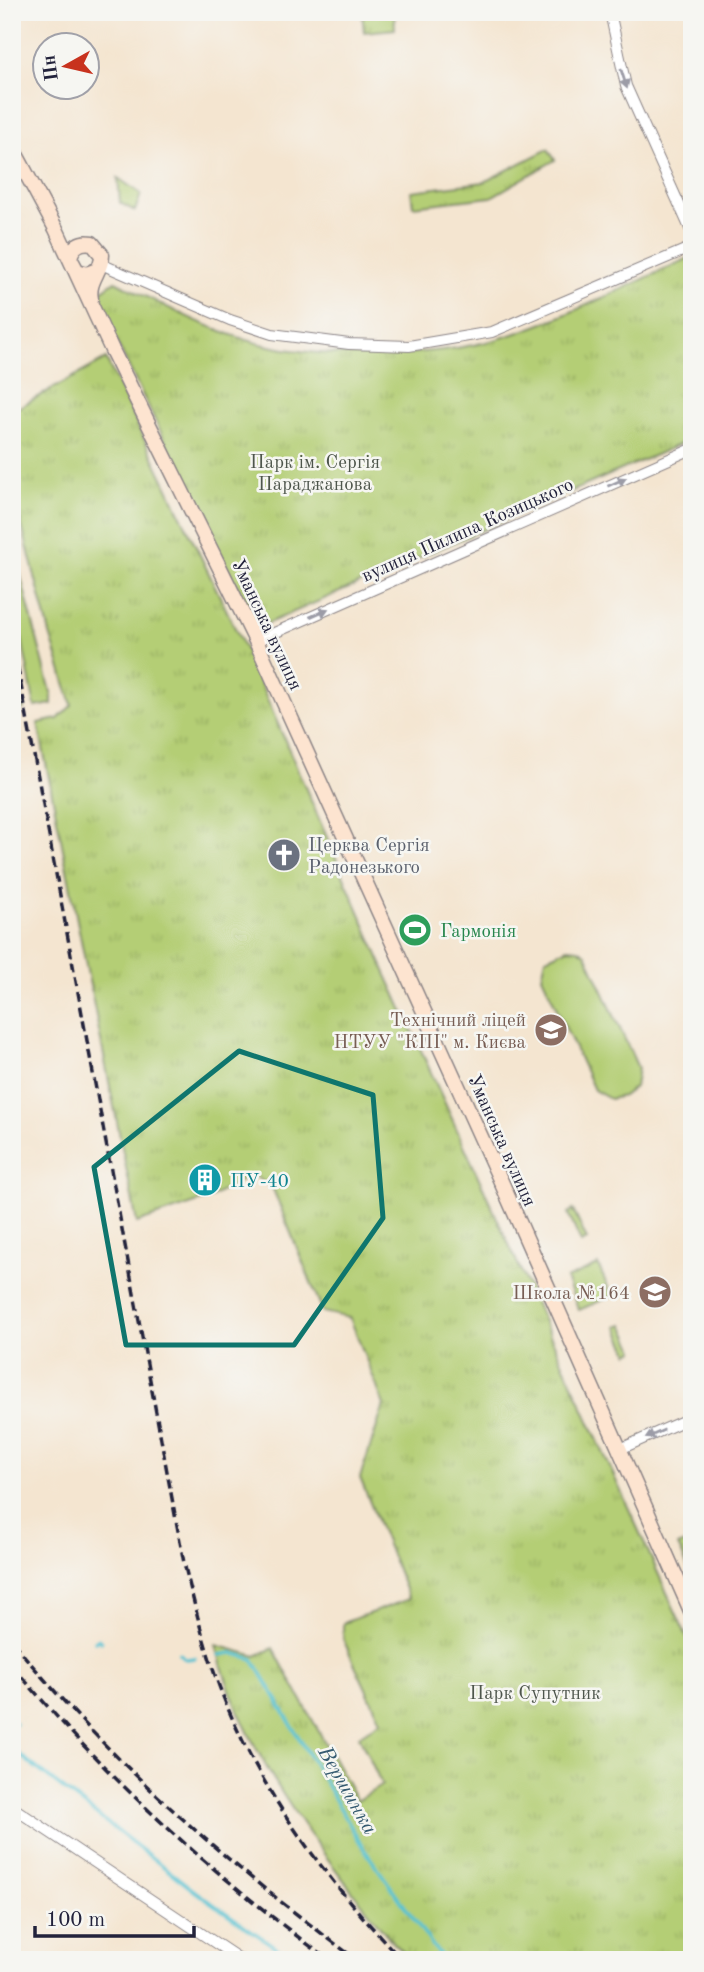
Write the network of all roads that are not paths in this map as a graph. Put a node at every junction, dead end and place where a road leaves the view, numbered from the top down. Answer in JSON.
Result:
{"nodes":[{"id":1,"x":610,"y":12,"type":"edge"},
{"id":2,"x":12,"y":147,"type":"edge"},
{"id":3,"x":56,"y":229,"type":"junction"},
{"id":4,"x":692,"y":233,"type":"edge"},
{"id":5,"x":82,"y":243,"type":"junction"},
{"id":6,"x":692,"y":247,"type":"edge"},
{"id":7,"x":71,"y":263,"type":"junction"},
{"id":8,"x":99,"y":267,"type":"junction"},
{"id":9,"x":92,"y":307,"type":"junction"},
{"id":10,"x":692,"y":449,"type":"edge"},
{"id":11,"x":256,"y":641,"type":"junction"},
{"id":12,"x":692,"y":1417,"type":"edge"},
{"id":13,"x":618,"y":1450,"type":"junction"},
{"id":14,"x":692,"y":1613,"type":"edge"},
{"id":15,"x":12,"y":1807,"type":"edge"},
{"id":16,"x":241,"y":1960,"type":"edge"}],
"edges":[{"from":1,"to":4,"type":"street","one_way":true},
{"from":2,"to":3,"type":"street","name":"Уманська вулиця"},
{"from":3,"to":5,"type":"street"},
{"from":3,"to":7,"type":"street","name":"Уманська вулиця"},
{"from":5,"to":7,"type":"street"},
{"from":5,"to":8,"type":"street"},
{"from":6,"to":8,"type":"street"},
{"from":7,"to":8,"type":"street"},
{"from":7,"to":9,"type":"street","name":"Уманська вулиця"},
{"from":8,"to":9,"type":"street"},
{"from":9,"to":11,"type":"street","name":"Уманська вулиця"},
{"from":11,"to":10,"type":"street","name":"вулиця Пилипа Козицького","one_way":true},
{"from":11,"to":13,"type":"street","name":"Уманська вулиця"},
{"from":12,"to":13,"type":"street","one_way":true},
{"from":13,"to":14,"type":"street","name":"Уманська вулиця"},
{"from":15,"to":16,"type":"street"}]}
